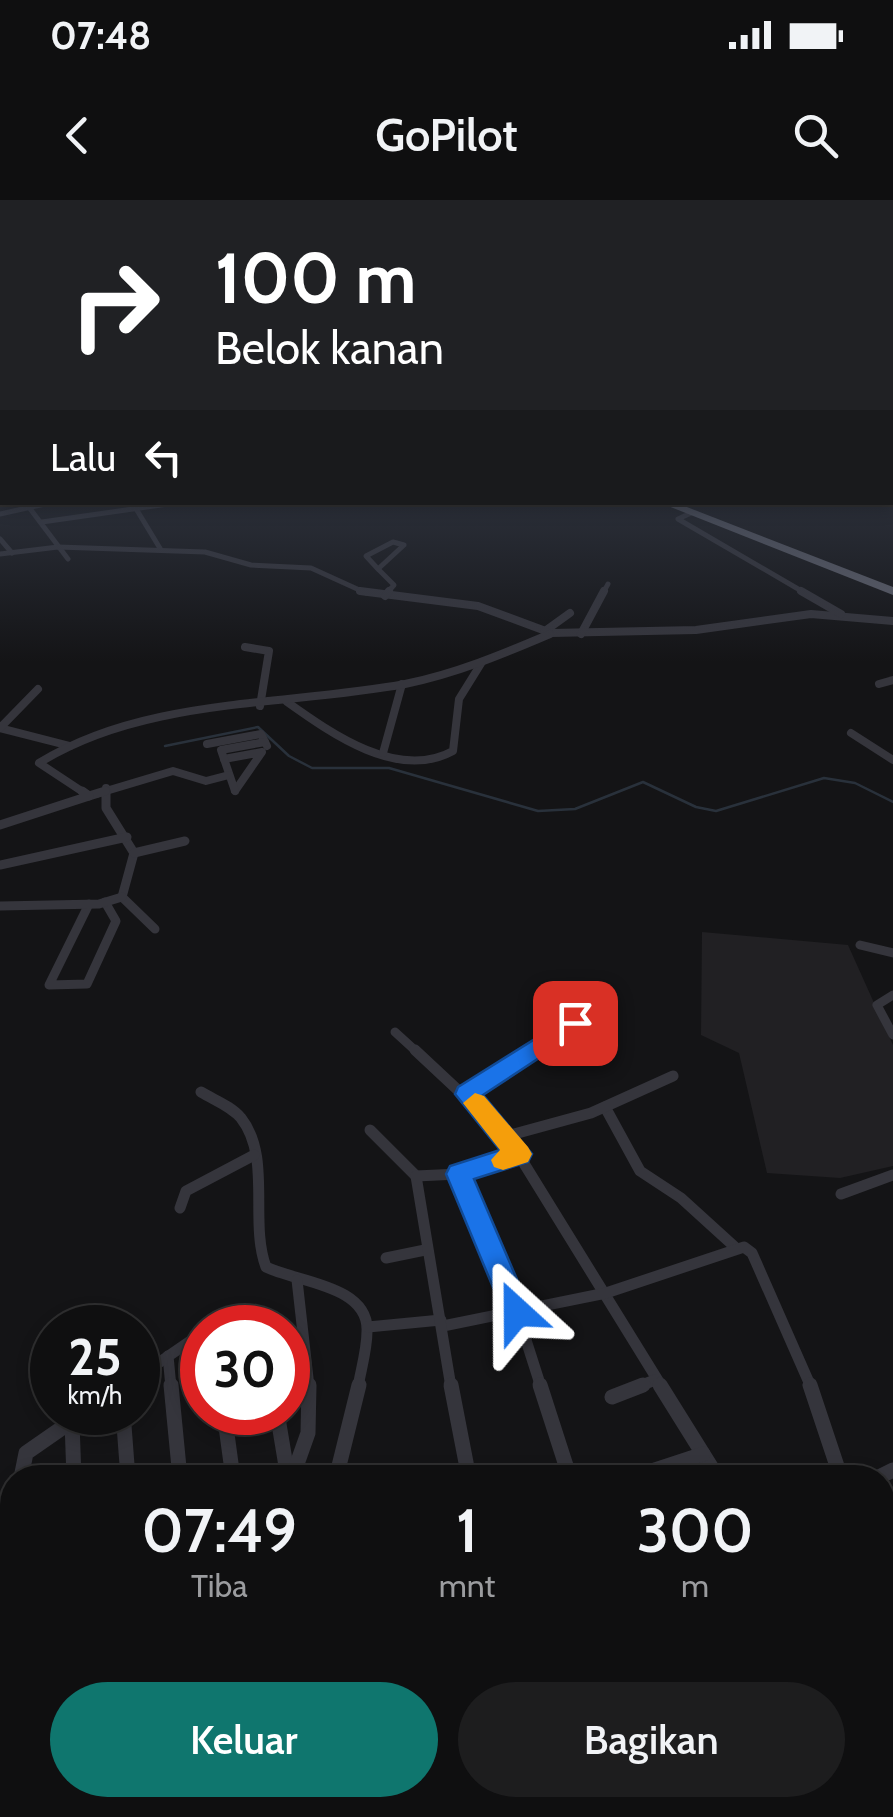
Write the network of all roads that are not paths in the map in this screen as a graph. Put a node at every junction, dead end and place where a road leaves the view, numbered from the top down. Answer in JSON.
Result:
{"nodes":[{"id":1,"x":33,"y":511,"type":"edge"},
{"id":2,"x":103,"y":511,"type":"edge"},
{"id":3,"x":137,"y":511,"type":"edge"},
{"id":4,"x":685,"y":511,"type":"edge"},
{"id":5,"x":697,"y":511,"type":"edge"},
{"id":6,"x":691,"y":514,"type":"junction"},
{"id":7,"x":42,"y":522,"type":"junction"},
{"id":8,"x":0,"y":538,"type":"edge"},
{"id":9,"x":58,"y":547,"type":"junction"},
{"id":10,"x":161,"y":550,"type":"junction"},
{"id":11,"x":12,"y":553,"type":"junction"},
{"id":12,"x":0,"y":554,"type":"edge"},
{"id":13,"x":68,"y":558,"type":"dead end"},
{"id":14,"x":377,"y":570,"type":"junction"},
{"id":15,"x":608,"y":584,"type":"dead end"},
{"id":16,"x":893,"y":588,"type":"edge"},
{"id":17,"x":385,"y":596,"type":"junction"},
{"id":18,"x":570,"y":613,"type":"dead end"},
{"id":19,"x":846,"y":617,"type":"junction"},
{"id":20,"x":881,"y":620,"type":"junction"},
{"id":21,"x":893,"y":622,"type":"edge"},
{"id":22,"x":548,"y":632,"type":"junction"},
{"id":23,"x":581,"y":634,"type":"junction"},
{"id":24,"x":893,"y":634,"type":"edge"},
{"id":25,"x":245,"y":647,"type":"dead end"},
{"id":26,"x":482,"y":662,"type":"junction"},
{"id":27,"x":893,"y":675,"type":"edge"},
{"id":28,"x":402,"y":684,"type":"junction"},
{"id":29,"x":879,"y":684,"type":"dead end"},
{"id":30,"x":38,"y":689,"type":"dead end"},
{"id":31,"x":287,"y":702,"type":"junction"},
{"id":32,"x":258,"y":706,"type":"junction"},
{"id":33,"x":142,"y":712,"type":"dead end"},
{"id":34,"x":152,"y":722,"type":"junction"},
{"id":35,"x":1,"y":729,"type":"edge"},
{"id":36,"x":851,"y":734,"type":"dead end"},
{"id":37,"x":207,"y":744,"type":"dead end"},
{"id":38,"x":70,"y":746,"type":"junction"},
{"id":39,"x":264,"y":747,"type":"junction"},
{"id":40,"x":383,"y":754,"type":"junction"},
{"id":41,"x":29,"y":756,"type":"dead end"},
{"id":42,"x":40,"y":760,"type":"junction"},
{"id":43,"x":893,"y":760,"type":"edge"},
{"id":44,"x":230,"y":775,"type":"junction"},
{"id":45,"x":106,"y":788,"type":"junction"},
{"id":46,"x":88,"y":796,"type":"junction"},
{"id":47,"x":0,"y":825,"type":"edge"},
{"id":48,"x":127,"y":837,"type":"junction"},
{"id":49,"x":186,"y":841,"type":"dead end"},
{"id":50,"x":54,"y":853,"type":"junction"},
{"id":51,"x":134,"y":853,"type":"junction"},
{"id":52,"x":0,"y":865,"type":"edge"},
{"id":53,"x":55,"y":868,"type":"dead end"},
{"id":54,"x":122,"y":896,"type":"junction"},
{"id":55,"x":105,"y":902,"type":"junction"},
{"id":56,"x":90,"y":904,"type":"junction"},
{"id":57,"x":0,"y":906,"type":"edge"},
{"id":58,"x":155,"y":929,"type":"dead end"},
{"id":59,"x":860,"y":944,"type":"dead end"},
{"id":60,"x":890,"y":952,"type":"edge"},
{"id":61,"x":893,"y":967,"type":"edge"},
{"id":62,"x":893,"y":996,"type":"edge"},
{"id":63,"x":575,"y":1023,"type":"dead end"},
{"id":64,"x":892,"y":1031,"type":"edge"},
{"id":65,"x":396,"y":1032,"type":"dead end"},
{"id":66,"x":673,"y":1076,"type":"dead end"},
{"id":67,"x":201,"y":1092,"type":"dead end"},
{"id":68,"x":467,"y":1094,"type":"junction"},
{"id":69,"x":605,"y":1107,"type":"junction"},
{"id":70,"x":370,"y":1130,"type":"dead end"},
{"id":71,"x":508,"y":1136,"type":"junction"},
{"id":72,"x":519,"y":1154,"type":"junction"},
{"id":73,"x":254,"y":1155,"type":"junction"},
{"id":74,"x":459,"y":1174,"type":"junction"},
{"id":75,"x":893,"y":1175,"type":"edge"},
{"id":76,"x":416,"y":1176,"type":"junction"},
{"id":77,"x":841,"y":1194,"type":"dead end"},
{"id":78,"x":180,"y":1208,"type":"dead end"},
{"id":79,"x":736,"y":1248,"type":"junction"},
{"id":80,"x":424,"y":1250,"type":"junction"},
{"id":81,"x":386,"y":1258,"type":"dead end"},
{"id":82,"x":297,"y":1280,"type":"junction"},
{"id":83,"x":606,"y":1292,"type":"junction"},
{"id":84,"x":517,"y":1312,"type":"junction"},
{"id":85,"x":442,"y":1323,"type":"junction"},
{"id":86,"x":368,"y":1327,"type":"junction"},
{"id":87,"x":180,"y":1348,"type":"edge"},
{"id":88,"x":168,"y":1356,"type":"junction"},
{"id":89,"x":160,"y":1361,"type":"edge"},
{"id":90,"x":655,"y":1380,"type":"junction"},
{"id":91,"x":612,"y":1397,"type":"dead end"},
{"id":92,"x":52,"y":1435,"type":"edge"},
{"id":93,"x":77,"y":1435,"type":"edge"},
{"id":94,"x":125,"y":1435,"type":"edge"},
{"id":95,"x":227,"y":1435,"type":"edge"},
{"id":96,"x":282,"y":1435,"type":"edge"},
{"id":97,"x":703,"y":1454,"type":"junction"},
{"id":98,"x":24,"y":1465,"type":"edge"},
{"id":99,"x":75,"y":1465,"type":"edge"},
{"id":100,"x":127,"y":1465,"type":"edge"},
{"id":101,"x":179,"y":1465,"type":"edge"},
{"id":102,"x":231,"y":1465,"type":"edge"},
{"id":103,"x":287,"y":1465,"type":"edge"},
{"id":104,"x":294,"y":1465,"type":"edge"},
{"id":105,"x":340,"y":1465,"type":"edge"},
{"id":106,"x":467,"y":1465,"type":"edge"},
{"id":107,"x":566,"y":1465,"type":"edge"},
{"id":108,"x":670,"y":1465,"type":"edge"},
{"id":109,"x":710,"y":1465,"type":"edge"},
{"id":110,"x":837,"y":1465,"type":"edge"}],
"edges":[{"from":1,"to":7,"type":"street"},
{"from":2,"to":7,"type":"street"},
{"from":3,"to":10,"type":"street"},
{"from":4,"to":6,"type":"highway"},
{"from":5,"to":16,"type":"highway"},
{"from":6,"to":16,"type":"highway"},
{"from":6,"to":19,"type":"street"},
{"from":7,"to":9,"type":"street"},
{"from":8,"to":11,"type":"street"},
{"from":9,"to":10,"type":"street"},
{"from":9,"to":11,"type":"street"},
{"from":9,"to":13,"type":"street"},
{"from":10,"to":17,"type":"street"},
{"from":11,"to":12,"type":"street"},
{"from":14,"to":14,"type":"street"},
{"from":14,"to":17,"type":"street"},
{"from":15,"to":23,"type":"street"},
{"from":17,"to":22,"type":"street"},
{"from":18,"to":22,"type":"street"},
{"from":19,"to":20,"type":"street"},
{"from":19,"to":23,"type":"street"},
{"from":20,"to":21,"type":"street"},
{"from":20,"to":24,"type":"street"},
{"from":22,"to":23,"type":"street"},
{"from":22,"to":26,"type":"street"},
{"from":25,"to":32,"type":"street"},
{"from":26,"to":28,"type":"street"},
{"from":26,"to":40,"type":"street"},
{"from":27,"to":29,"type":"street"},
{"from":28,"to":31,"type":"street"},
{"from":28,"to":40,"type":"street"},
{"from":30,"to":35,"type":"street"},
{"from":31,"to":32,"type":"street"},
{"from":31,"to":40,"type":"street"},
{"from":32,"to":34,"type":"street"},
{"from":33,"to":34,"type":"street"},
{"from":34,"to":38,"type":"street"},
{"from":35,"to":38,"type":"street"},
{"from":36,"to":43,"type":"street"},
{"from":37,"to":39,"type":"street"},
{"from":38,"to":42,"type":"street"},
{"from":39,"to":44,"type":"street"},
{"from":39,"to":44,"type":"street"},
{"from":41,"to":42,"type":"street"},
{"from":42,"to":46,"type":"street"},
{"from":44,"to":45,"type":"street"},
{"from":45,"to":46,"type":"street"},
{"from":45,"to":48,"type":"street"},
{"from":46,"to":47,"type":"street"},
{"from":48,"to":50,"type":"street"},
{"from":48,"to":51,"type":"street"},
{"from":49,"to":51,"type":"street"},
{"from":50,"to":52,"type":"street"},
{"from":50,"to":53,"type":"street"},
{"from":51,"to":54,"type":"street"},
{"from":54,"to":55,"type":"street"},
{"from":54,"to":58,"type":"street"},
{"from":55,"to":56,"type":"street"},
{"from":55,"to":56,"type":"street"},
{"from":56,"to":57,"type":"street"},
{"from":59,"to":60,"type":"street"},
{"from":60,"to":61,"type":"street"},
{"from":62,"to":64,"type":"street"},
{"from":63,"to":68,"type":"street"},
{"from":65,"to":68,"type":"street"},
{"from":66,"to":69,"type":"street"},
{"from":67,"to":73,"type":"street"},
{"from":68,"to":71,"type":"street"},
{"from":69,"to":71,"type":"street"},
{"from":69,"to":79,"type":"street"},
{"from":70,"to":76,"type":"street"},
{"from":71,"to":72,"type":"street"},
{"from":72,"to":74,"type":"street"},
{"from":72,"to":83,"type":"street"},
{"from":73,"to":78,"type":"street"},
{"from":73,"to":82,"type":"street"},
{"from":74,"to":76,"type":"street"},
{"from":74,"to":84,"type":"street"},
{"from":75,"to":77,"type":"street"},
{"from":76,"to":80,"type":"street"},
{"from":79,"to":83,"type":"street"},
{"from":79,"to":110,"type":"street"},
{"from":80,"to":81,"type":"street"},
{"from":80,"to":85,"type":"street"},
{"from":82,"to":86,"type":"street"},
{"from":82,"to":104,"type":"street"},
{"from":83,"to":84,"type":"street"},
{"from":83,"to":90,"type":"street"},
{"from":84,"to":85,"type":"street"},
{"from":84,"to":107,"type":"street"},
{"from":85,"to":86,"type":"street"},
{"from":85,"to":106,"type":"street"},
{"from":86,"to":105,"type":"street"},
{"from":87,"to":88,"type":"street"},
{"from":88,"to":89,"type":"street"},
{"from":88,"to":101,"type":"street"},
{"from":90,"to":91,"type":"street"},
{"from":90,"to":97,"type":"street"},
{"from":92,"to":98,"type":"street"},
{"from":93,"to":99,"type":"street"},
{"from":94,"to":100,"type":"street"},
{"from":95,"to":102,"type":"street"},
{"from":96,"to":103,"type":"street"},
{"from":97,"to":108,"type":"street"},
{"from":97,"to":109,"type":"street"}]}
